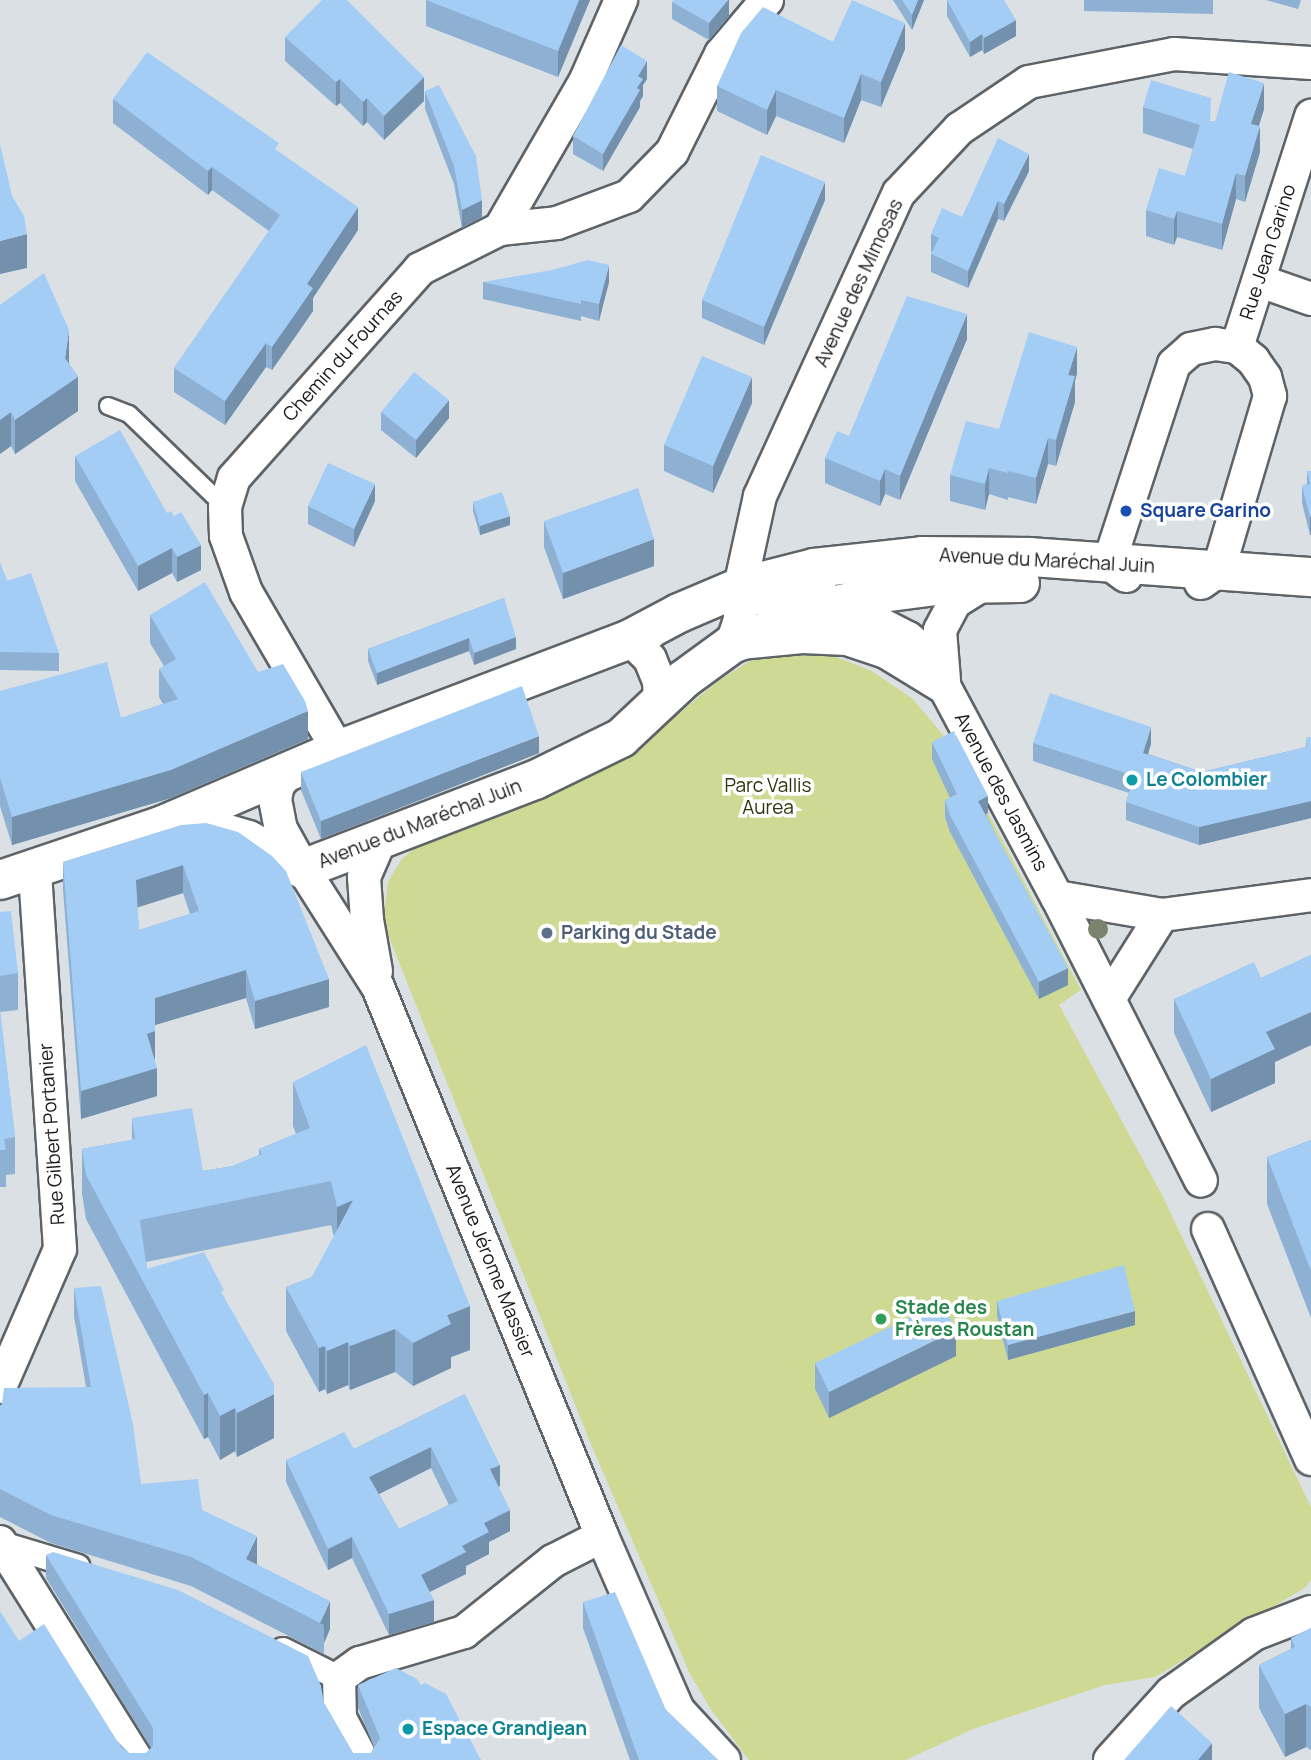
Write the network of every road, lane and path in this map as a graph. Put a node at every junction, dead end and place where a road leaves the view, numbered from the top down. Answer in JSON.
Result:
{"nodes":[{"id":1,"x":621,"y":0,"type":"edge"},
{"id":2,"x":767,"y":0,"type":"edge"},
{"id":3,"x":1311,"y":63,"type":"edge"},
{"id":4,"x":1311,"y":116,"type":"edge"},
{"id":5,"x":500,"y":229,"type":"junction"},
{"id":6,"x":1260,"y":281,"type":"junction"},
{"id":7,"x":1311,"y":299,"type":"edge"},
{"id":8,"x":1237,"y":347,"type":"junction"},
{"id":9,"x":108,"y":407,"type":"dead end"},
{"id":10,"x":225,"y":507,"type":"junction"},
{"id":11,"x":1030,"y":557,"type":"junction"},
{"id":12,"x":1122,"y":573,"type":"junction"},
{"id":13,"x":1311,"y":577,"type":"edge"},
{"id":14,"x":1209,"y":578,"type":"junction"},
{"id":15,"x":985,"y":583,"type":"junction"},
{"id":16,"x":1311,"y":585,"type":"edge"},
{"id":17,"x":912,"y":587,"type":"junction"},
{"id":18,"x":740,"y":596,"type":"junction"},
{"id":19,"x":842,"y":604,"type":"junction"},
{"id":20,"x":630,"y":639,"type":"junction"},
{"id":21,"x":732,"y":644,"type":"junction"},
{"id":22,"x":909,"y":652,"type":"junction"},
{"id":23,"x":945,"y":688,"type":"junction"},
{"id":24,"x":660,"y":701,"type":"junction"},
{"id":25,"x":338,"y":750,"type":"junction"},
{"id":26,"x":290,"y":770,"type":"junction"},
{"id":27,"x":163,"y":825,"type":"junction"},
{"id":28,"x":381,"y":838,"type":"junction"},
{"id":29,"x":303,"y":869,"type":"junction"},
{"id":30,"x":17,"y":874,"type":"edge"},
{"id":31,"x":1311,"y":895,"type":"edge"},
{"id":32,"x":1057,"y":897,"type":"junction"},
{"id":33,"x":1162,"y":915,"type":"junction"},
{"id":34,"x":379,"y":987,"type":"junction"},
{"id":35,"x":1109,"y":999,"type":"junction"},
{"id":36,"x":1201,"y":1181,"type":"dead end"},
{"id":37,"x":1208,"y":1229,"type":"dead end"},
{"id":38,"x":0,"y":1387,"type":"edge"},
{"id":39,"x":1311,"y":1459,"type":"edge"},
{"id":40,"x":602,"y":1536,"type":"junction"},
{"id":41,"x":1,"y":1543,"type":"edge"},
{"id":42,"x":106,"y":1575,"type":"edge"},
{"id":43,"x":1311,"y":1612,"type":"edge"},
{"id":44,"x":267,"y":1642,"type":"edge"},
{"id":45,"x":338,"y":1678,"type":"junction"},
{"id":46,"x":138,"y":1760,"type":"edge"},
{"id":47,"x":362,"y":1760,"type":"edge"},
{"id":48,"x":724,"y":1760,"type":"edge"},
{"id":49,"x":1110,"y":1760,"type":"edge"}],
"edges":[{"from":1,"to":5,"type":"street"},
{"from":2,"to":5,"type":"street"},
{"from":3,"to":18,"type":"street","name":"Avenue des Mimosas"},
{"from":4,"to":6,"type":"street","name":"Rue Jean Garino"},
{"from":5,"to":10,"type":"street","name":"Chemin du Fournas"},
{"from":6,"to":7,"type":"street"},
{"from":6,"to":8,"type":"street","name":"Rue Jean Garino"},
{"from":8,"to":12,"type":"street"},
{"from":8,"to":14,"type":"street"},
{"from":9,"to":10,"type":"lane"},
{"from":10,"to":25,"type":"street","name":"Chemin du Fournas"},
{"from":11,"to":12,"type":"main road","name":"Avenue du Maréchal Juin"},
{"from":11,"to":17,"type":"street"},
{"from":11,"to":18,"type":"main road","name":"Avenue du Maréchal Juin"},
{"from":12,"to":14,"type":"main road","name":"Avenue du Maréchal Juin"},
{"from":12,"to":15,"type":"main road","name":"Avenue du Maréchal Juin"},
{"from":13,"to":14,"type":"main road","name":"Avenue du Maréchal Juin"},
{"from":14,"to":16,"type":"main road","name":"Avenue du Maréchal Juin"},
{"from":15,"to":17,"type":"main road","name":"Avenue du Maréchal Juin"},
{"from":15,"to":23,"type":"street","name":"Avenue des Jasmins"},
{"from":17,"to":19,"type":"main road","name":"Avenue du Maréchal Juin"},
{"from":17,"to":22,"type":"street"},
{"from":18,"to":19,"type":"street","name":"Avenue du Maréchal Juin"},
{"from":18,"to":20,"type":"main road","name":"Avenue du Maréchal Juin"},
{"from":18,"to":21,"type":"street","name":"Avenue des Mimosas"},
{"from":19,"to":21,"type":"main road","name":"Avenue du Maréchal Juin"},
{"from":19,"to":22,"type":"street","name":"Avenue des Jasmins"},
{"from":20,"to":24,"type":"street"},
{"from":20,"to":25,"type":"main road","name":"Avenue du Maréchal Juin"},
{"from":21,"to":22,"type":"street","name":"Avenue des Jasmins"},
{"from":21,"to":24,"type":"main road","name":"Avenue du Maréchal Juin"},
{"from":22,"to":23,"type":"street","name":"Avenue des Jasmins"},
{"from":23,"to":32,"type":"street","name":"Avenue des Jasmins"},
{"from":24,"to":28,"type":"main road","name":"Avenue du Maréchal Juin"},
{"from":25,"to":26,"type":"main road","name":"Avenue du Maréchal Juin"},
{"from":26,"to":27,"type":"main road","name":"Avenue du Maréchal Juin"},
{"from":26,"to":29,"type":"street","name":"Avenue Jérome Massier"},
{"from":27,"to":29,"type":"main road","name":"Avenue du Maréchal Juin"},
{"from":27,"to":30,"type":"main road"},
{"from":28,"to":29,"type":"main road","name":"Avenue du Maréchal Juin"},
{"from":28,"to":34,"type":"street","name":"Avenue Jérome Massier"},
{"from":29,"to":34,"type":"street","name":"Avenue Jérome Massier"},
{"from":30,"to":38,"type":"street","name":"Rue Gilbert Portanier"},
{"from":31,"to":33,"type":"street"},
{"from":32,"to":33,"type":"street"},
{"from":32,"to":35,"type":"street","name":"Avenue des Jasmins"},
{"from":33,"to":35,"type":"street"},
{"from":34,"to":40,"type":"street","name":"Avenue Jérome Massier"},
{"from":35,"to":36,"type":"street","name":"Avenue des Jasmins"},
{"from":37,"to":39,"type":"street"},
{"from":40,"to":45,"type":"street"},
{"from":40,"to":48,"type":"street","name":"Avenue Jérome Massier"},
{"from":41,"to":42,"type":"street"},
{"from":41,"to":46,"type":"street"},
{"from":43,"to":49,"type":"street"},
{"from":44,"to":45,"type":"street"},
{"from":45,"to":47,"type":"street"}]}
